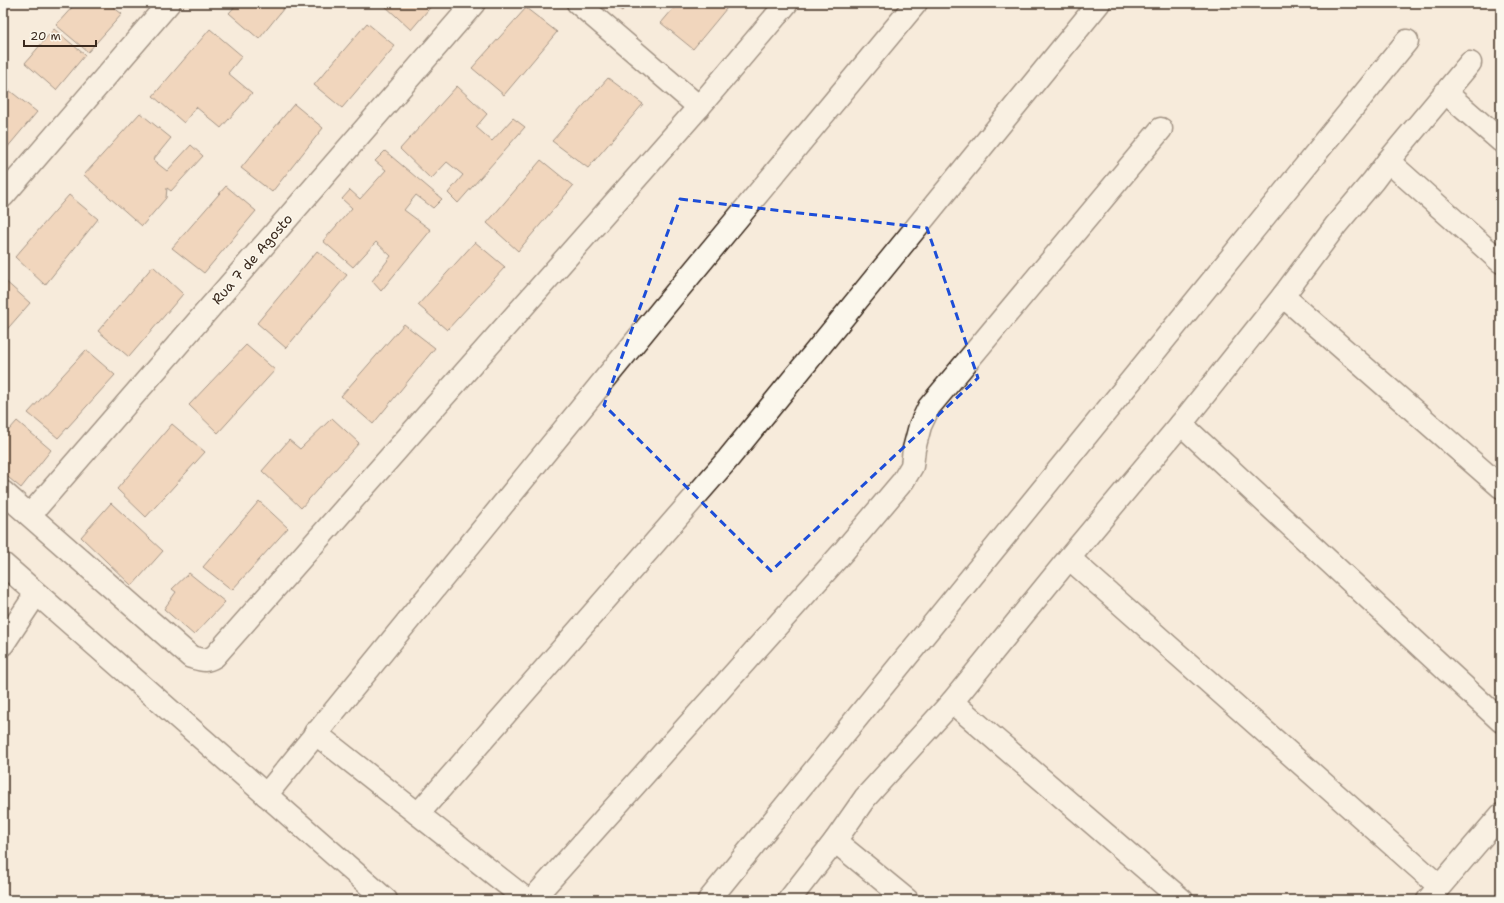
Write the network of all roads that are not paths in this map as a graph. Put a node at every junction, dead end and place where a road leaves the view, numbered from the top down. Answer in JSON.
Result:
{"nodes":[{"id":1,"x":168,"y":3,"type":"edge"},
{"id":2,"x":474,"y":3,"type":"edge"},
{"id":3,"x":578,"y":3,"type":"edge"},
{"id":4,"x":787,"y":3,"type":"edge"},
{"id":5,"x":916,"y":3,"type":"edge"},
{"id":6,"x":1099,"y":3,"type":"edge"},
{"id":7,"x":1406,"y":41,"type":"dead end"},
{"id":8,"x":1470,"y":63,"type":"dead end"},
{"id":9,"x":1446,"y":93,"type":"junction"},
{"id":10,"x":699,"y":107,"type":"junction"},
{"id":11,"x":1161,"y":129,"type":"dead end"},
{"id":12,"x":1501,"y":142,"type":"edge"},
{"id":13,"x":1388,"y":160,"type":"junction"},
{"id":14,"x":3,"y":196,"type":"edge"},
{"id":15,"x":1501,"y":262,"type":"edge"},
{"id":16,"x":1283,"y":296,"type":"junction"},
{"id":17,"x":1181,"y":424,"type":"junction"},
{"id":18,"x":1501,"y":487,"type":"edge"},
{"id":19,"x":3,"y":492,"type":"edge"},
{"id":20,"x":30,"y":515,"type":"junction"},
{"id":21,"x":1069,"y":558,"type":"junction"},
{"id":22,"x":3,"y":564,"type":"edge"},
{"id":23,"x":36,"y":594,"type":"junction"},
{"id":24,"x":3,"y":644,"type":"edge"},
{"id":25,"x":952,"y":702,"type":"junction"},
{"id":26,"x":1501,"y":722,"type":"edge"},
{"id":27,"x":316,"y":733,"type":"junction"},
{"id":28,"x":266,"y":795,"type":"junction"},
{"id":29,"x":418,"y":814,"type":"junction"},
{"id":30,"x":1501,"y":815,"type":"edge"},
{"id":31,"x":835,"y":841,"type":"junction"},
{"id":32,"x":1433,"y":893,"type":"edge"},
{"id":33,"x":386,"y":900,"type":"edge"},
{"id":34,"x":527,"y":900,"type":"edge"},
{"id":35,"x":532,"y":900,"type":"edge"},
{"id":36,"x":709,"y":900,"type":"edge"},
{"id":37,"x":789,"y":900,"type":"edge"},
{"id":38,"x":907,"y":900,"type":"edge"},
{"id":39,"x":1182,"y":900,"type":"edge"}],
"edges":[{"from":1,"to":14,"type":"street"},
{"from":2,"to":20,"type":"street","name":"Rua 7 de Agosto"},
{"from":3,"to":10,"type":"street"},
{"from":4,"to":10,"type":"street"},
{"from":5,"to":27,"type":"street"},
{"from":6,"to":29,"type":"street"},
{"from":7,"to":36,"type":"street"},
{"from":8,"to":9,"type":"street"},
{"from":9,"to":12,"type":"street"},
{"from":9,"to":13,"type":"street"},
{"from":10,"to":20,"type":"street"},
{"from":11,"to":35,"type":"street"},
{"from":13,"to":15,"type":"street"},
{"from":13,"to":16,"type":"street"},
{"from":16,"to":17,"type":"street"},
{"from":16,"to":18,"type":"street"},
{"from":17,"to":21,"type":"street"},
{"from":17,"to":26,"type":"street"},
{"from":19,"to":20,"type":"street"},
{"from":21,"to":25,"type":"street"},
{"from":21,"to":32,"type":"street"},
{"from":22,"to":23,"type":"street"},
{"from":23,"to":24,"type":"street"},
{"from":23,"to":28,"type":"street"},
{"from":25,"to":31,"type":"street"},
{"from":25,"to":39,"type":"street"},
{"from":27,"to":28,"type":"street"},
{"from":27,"to":29,"type":"street"},
{"from":28,"to":33,"type":"street"},
{"from":29,"to":34,"type":"street"},
{"from":30,"to":32,"type":"street"},
{"from":31,"to":37,"type":"street"},
{"from":31,"to":38,"type":"street"}]}
